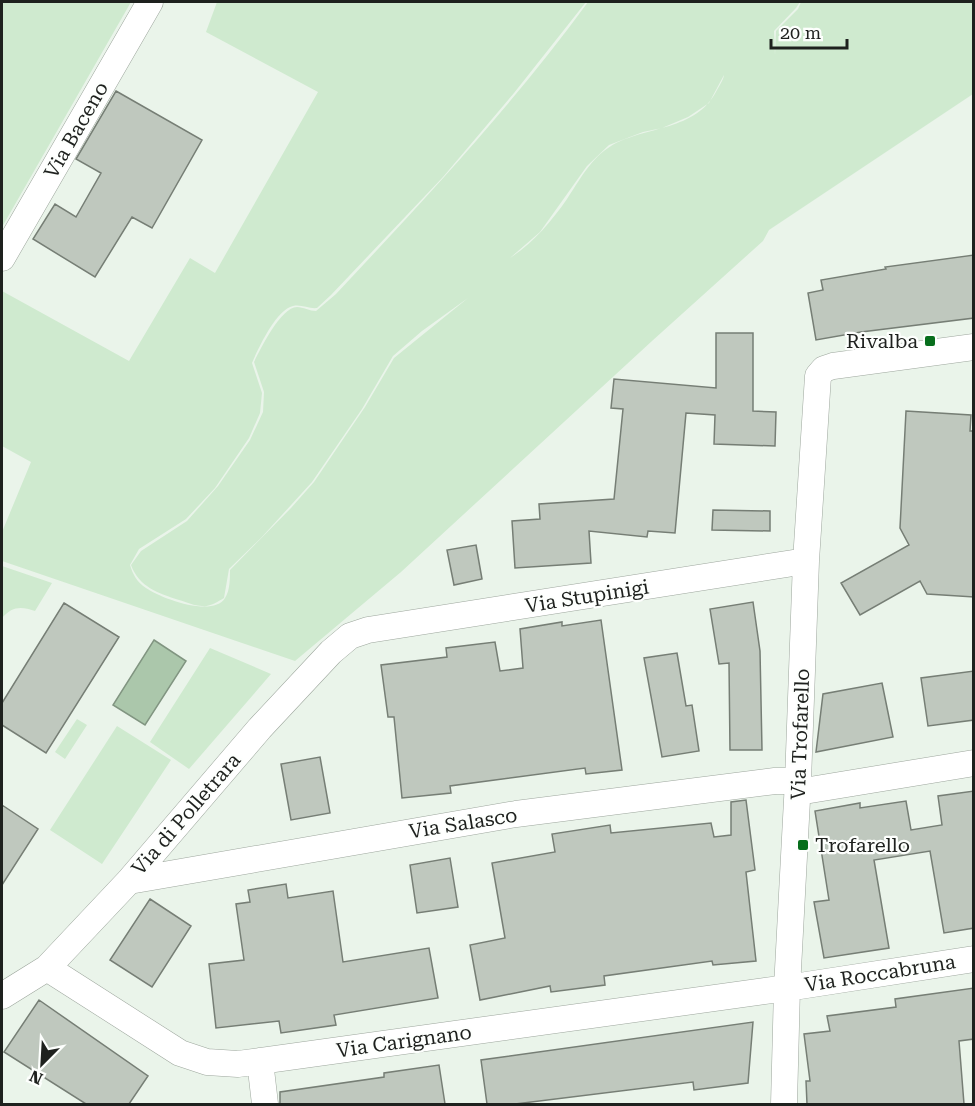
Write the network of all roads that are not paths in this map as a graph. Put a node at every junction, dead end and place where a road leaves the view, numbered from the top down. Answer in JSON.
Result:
{"nodes":[{"id":1,"x":150,"y":2,"type":"edge"},
{"id":2,"x":2,"y":258,"type":"edge"},
{"id":3,"x":974,"y":347,"type":"edge"},
{"id":4,"x":806,"y":561,"type":"junction"},
{"id":5,"x":368,"y":630,"type":"joint"},
{"id":6,"x":974,"y":763,"type":"edge"},
{"id":7,"x":798,"y":786,"type":"junction"},
{"id":8,"x":129,"y":880,"type":"junction"},
{"id":9,"x":974,"y":959,"type":"edge"},
{"id":10,"x":47,"y":968,"type":"junction"},
{"id":11,"x":787,"y":988,"type":"junction"},
{"id":12,"x":2,"y":996,"type":"edge"},
{"id":13,"x":260,"y":1061,"type":"junction"},
{"id":14,"x":264,"y":1104,"type":"edge"},
{"id":15,"x":784,"y":1104,"type":"edge"}],
"edges":[{"from":1,"to":2,"type":"street","name":"Via Baceno"},
{"from":3,"to":4,"type":"street","name":"Via Trofarello"},
{"from":4,"to":5,"type":"street","name":"Via Stupinigi"},
{"from":4,"to":7,"type":"street","name":"Via Trofarello"},
{"from":5,"to":8,"type":"street","name":"Via di Polletrara"},
{"from":6,"to":7,"type":"street","name":"Via Salasco"},
{"from":7,"to":8,"type":"street","name":"Via Salasco"},
{"from":7,"to":11,"type":"street","name":"Via Trofarello"},
{"from":8,"to":10,"type":"street","name":"Via di Polletrara"},
{"from":9,"to":11,"type":"street","name":"Via Roccabruna"},
{"from":10,"to":12,"type":"street","name":"Via di Polletrara"},
{"from":10,"to":13,"type":"street","name":"Via Carignano"},
{"from":11,"to":13,"type":"street","name":"Via Carignano"},
{"from":11,"to":15,"type":"street","name":"Via Trofarello"},
{"from":13,"to":14,"type":"street"}]}
